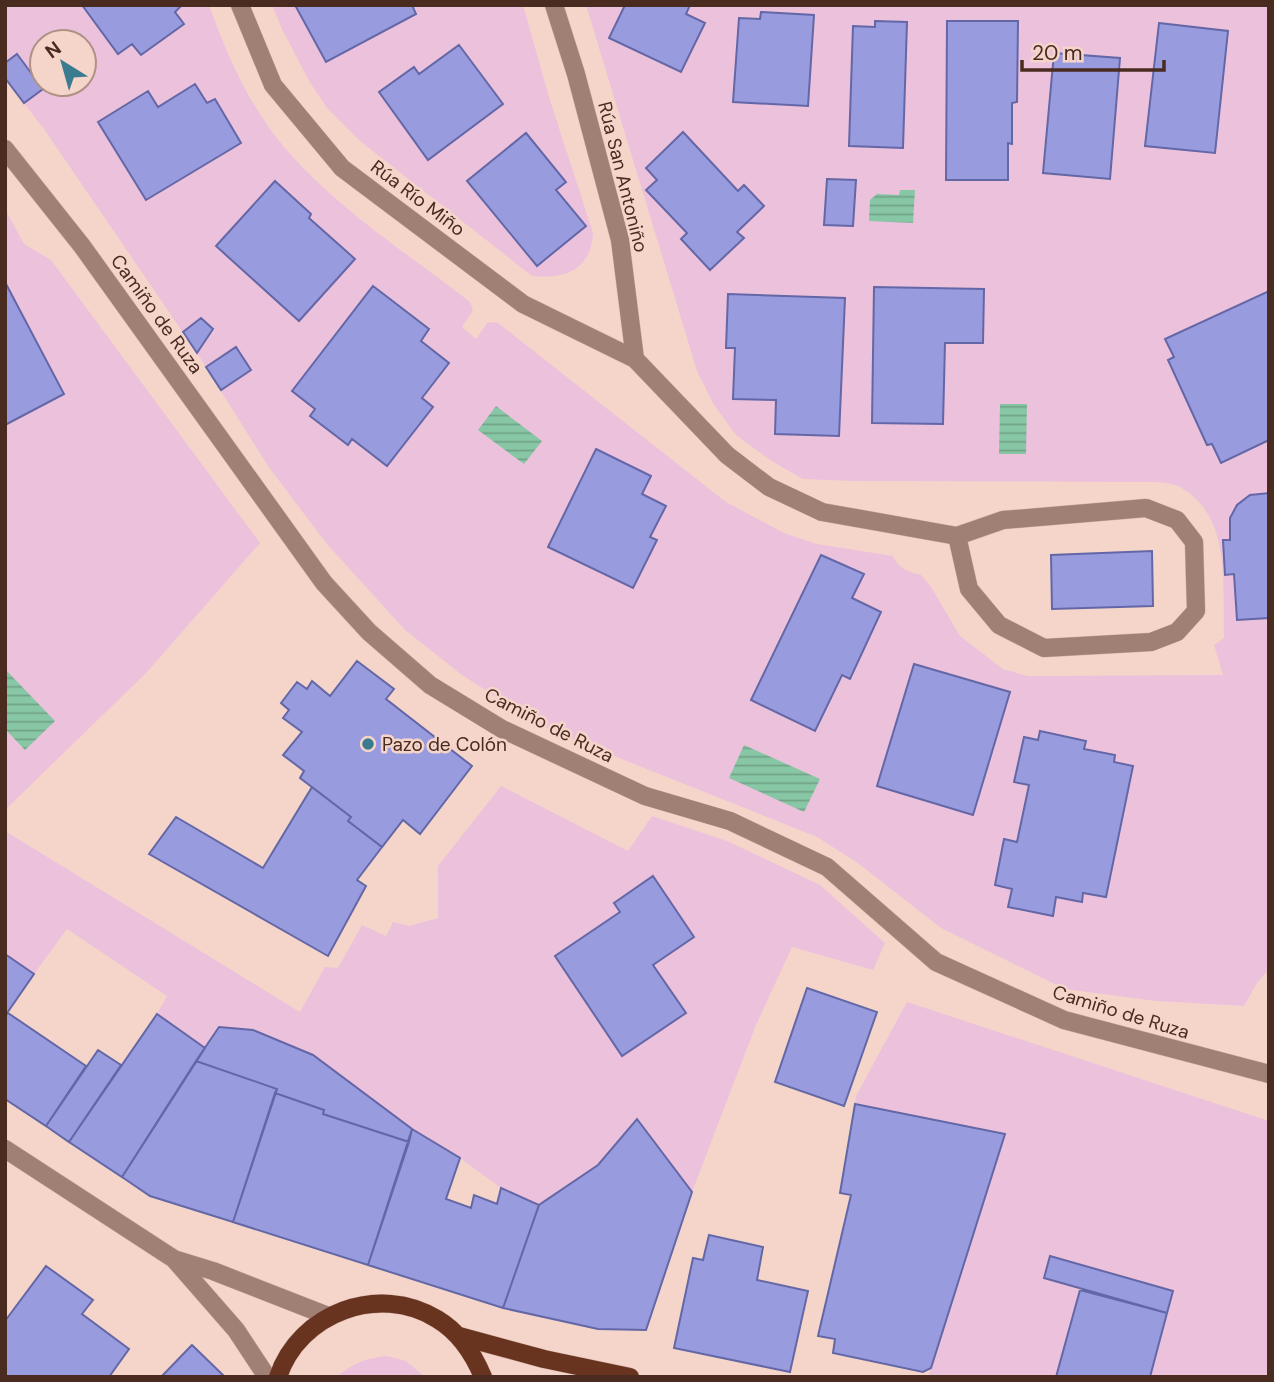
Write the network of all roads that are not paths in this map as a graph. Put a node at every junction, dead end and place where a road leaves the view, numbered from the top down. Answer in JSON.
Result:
{"nodes":[{"id":1,"x":240,"y":5,"type":"edge"},
{"id":2,"x":554,"y":5,"type":"edge"},
{"id":3,"x":5,"y":149,"type":"edge"},
{"id":4,"x":635,"y":359,"type":"junction"},
{"id":5,"x":957,"y":536,"type":"junction"},
{"id":6,"x":1269,"y":1074,"type":"edge"},
{"id":7,"x":5,"y":1149,"type":"edge"},
{"id":8,"x":174,"y":1259,"type":"junction"},
{"id":9,"x":328,"y":1316,"type":"junction"},
{"id":10,"x":458,"y":1336,"type":"junction"},
{"id":11,"x":267,"y":1377,"type":"edge"},
{"id":12,"x":278,"y":1377,"type":"edge"},
{"id":13,"x":483,"y":1377,"type":"edge"},
{"id":14,"x":631,"y":1377,"type":"edge"}],
"edges":[{"from":1,"to":4,"type":"street","name":"Rúa Río Miño"},
{"from":2,"to":4,"type":"street","name":"Rúa San Antoniño"},
{"from":3,"to":6,"type":"street","name":"Camiño de Ruza"},
{"from":4,"to":5,"type":"street"},
{"from":5,"to":5,"type":"street"},
{"from":7,"to":8,"type":"street"},
{"from":8,"to":9,"type":"street"},
{"from":8,"to":11,"type":"street"},
{"from":9,"to":10,"type":"main road"},
{"from":9,"to":12,"type":"main road"},
{"from":10,"to":13,"type":"main road"},
{"from":10,"to":14,"type":"main road"}]}
